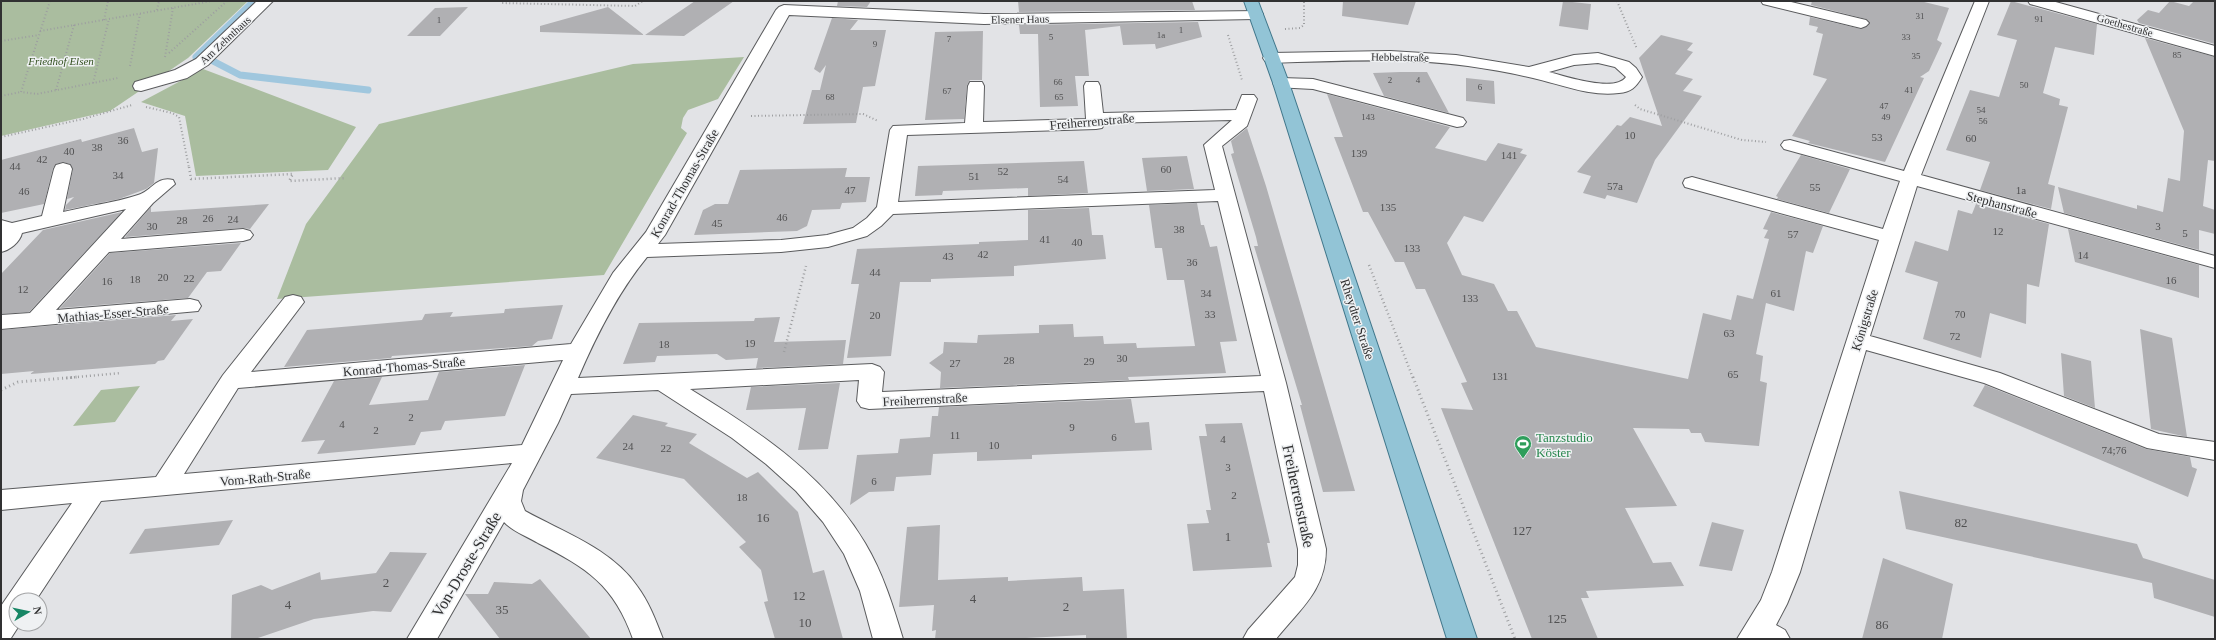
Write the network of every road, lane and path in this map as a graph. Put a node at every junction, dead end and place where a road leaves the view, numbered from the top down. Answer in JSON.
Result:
{"nodes":[{"id":1,"x":50,"y":1,"type":"edge"},
{"id":2,"x":108,"y":1,"type":"edge"},
{"id":3,"x":159,"y":1,"type":"edge"},
{"id":4,"x":212,"y":1,"type":"edge"},
{"id":5,"x":227,"y":1,"type":"edge"},
{"id":6,"x":266,"y":1,"type":"edge"},
{"id":7,"x":502,"y":1,"type":"edge"},
{"id":8,"x":578,"y":1,"type":"edge"},
{"id":9,"x":643,"y":1,"type":"edge"},
{"id":10,"x":932,"y":1,"type":"edge"},
{"id":11,"x":1304,"y":1,"type":"edge"},
{"id":12,"x":1617,"y":1,"type":"edge"},
{"id":13,"x":1768,"y":1,"type":"edge"},
{"id":14,"x":1982,"y":1,"type":"edge"},
{"id":15,"x":2035,"y":1,"type":"edge"},
{"id":16,"x":578,"y":5,"type":"junction"},
{"id":17,"x":173,"y":8,"type":"junction"},
{"id":18,"x":1253,"y":8,"type":"edge"},
{"id":19,"x":784,"y":10,"type":"joint"},
{"id":20,"x":157,"y":11,"type":"junction"},
{"id":21,"x":140,"y":14,"type":"junction"},
{"id":22,"x":931,"y":17,"type":"junction"},
{"id":23,"x":109,"y":19,"type":"junction"},
{"id":24,"x":104,"y":20,"type":"junction"},
{"id":25,"x":1861,"y":23,"type":"dead end"},
{"id":26,"x":74,"y":25,"type":"junction"},
{"id":27,"x":1226,"y":29,"type":"dead end"},
{"id":28,"x":40,"y":31,"type":"junction"},
{"id":29,"x":39,"y":35,"type":"junction"},
{"id":30,"x":1,"y":41,"type":"edge"},
{"id":31,"x":2215,"y":51,"type":"edge"},
{"id":32,"x":165,"y":57,"type":"junction"},
{"id":33,"x":1280,"y":57,"type":"junction"},
{"id":34,"x":160,"y":62,"type":"dead end"},
{"id":35,"x":1625,"y":66,"type":"junction"},
{"id":36,"x":130,"y":68,"type":"dead end"},
{"id":37,"x":1528,"y":72,"type":"junction"},
{"id":38,"x":121,"y":78,"type":"dead end"},
{"id":39,"x":93,"y":83,"type":"junction"},
{"id":40,"x":1281,"y":83,"type":"junction"},
{"id":41,"x":140,"y":86,"type":"dead end"},
{"id":42,"x":976,"y":86,"type":"dead end"},
{"id":43,"x":1092,"y":86,"type":"dead end"},
{"id":44,"x":1616,"y":89,"type":"junction"},
{"id":45,"x":56,"y":90,"type":"junction"},
{"id":46,"x":21,"y":92,"type":"junction"},
{"id":47,"x":1,"y":96,"type":"edge"},
{"id":48,"x":140,"y":106,"type":"dead end"},
{"id":49,"x":1246,"y":107,"type":"junction"},
{"id":50,"x":105,"y":114,"type":"dead end"},
{"id":51,"x":722,"y":116,"type":"junction"},
{"id":52,"x":1095,"y":118,"type":"junction"},
{"id":53,"x":1457,"y":122,"type":"dead end"},
{"id":54,"x":974,"y":128,"type":"junction"},
{"id":55,"x":899,"y":130,"type":"junction"},
{"id":56,"x":1,"y":137,"type":"edge"},
{"id":57,"x":1790,"y":145,"type":"joint"},
{"id":58,"x":63,"y":169,"type":"dead end"},
{"id":59,"x":346,"y":178,"type":"dead end"},
{"id":60,"x":1910,"y":180,"type":"junction"},
{"id":61,"x":1692,"y":183,"type":"dead end"},
{"id":62,"x":166,"y":184,"type":"dead end"},
{"id":63,"x":1225,"y":195,"type":"junction"},
{"id":64,"x":146,"y":199,"type":"junction"},
{"id":65,"x":886,"y":208,"type":"junction"},
{"id":66,"x":51,"y":220,"type":"junction"},
{"id":67,"x":6,"y":228,"type":"edge"},
{"id":68,"x":242,"y":235,"type":"dead end"},
{"id":69,"x":1890,"y":237,"type":"junction"},
{"id":70,"x":811,"y":244,"type":"junction"},
{"id":71,"x":1,"y":246,"type":"edge"},
{"id":72,"x":104,"y":246,"type":"junction"},
{"id":73,"x":642,"y":251,"type":"junction"},
{"id":74,"x":1368,"y":261,"type":"dead end"},
{"id":75,"x":2215,"y":262,"type":"edge"},
{"id":76,"x":293,"y":302,"type":"dead end"},
{"id":77,"x":190,"y":306,"type":"dead end"},
{"id":78,"x":36,"y":319,"type":"junction"},
{"id":79,"x":1,"y":322,"type":"edge"},
{"id":80,"x":1858,"y":340,"type":"junction"},
{"id":81,"x":578,"y":351,"type":"junction"},
{"id":82,"x":121,"y":373,"type":"dead end"},
{"id":83,"x":778,"y":376,"type":"junction"},
{"id":84,"x":230,"y":381,"type":"junction"},
{"id":85,"x":662,"y":382,"type":"junction"},
{"id":86,"x":1274,"y":383,"type":"junction"},
{"id":87,"x":560,"y":387,"type":"junction"},
{"id":88,"x":1,"y":390,"type":"edge"},
{"id":89,"x":2215,"y":452,"type":"edge"},
{"id":90,"x":529,"y":454,"type":"junction"},
{"id":91,"x":163,"y":486,"type":"junction"},
{"id":92,"x":510,"y":490,"type":"junction"},
{"id":93,"x":93,"y":492,"type":"junction"},
{"id":94,"x":1,"y":500,"type":"edge"},
{"id":95,"x":26,"y":592,"type":"edge"},
{"id":96,"x":8,"y":619,"type":"edge"},
{"id":97,"x":1,"y":630,"type":"edge"},
{"id":98,"x":1762,"y":636,"type":"edge"},
{"id":99,"x":422,"y":639,"type":"edge"},
{"id":100,"x":648,"y":639,"type":"edge"},
{"id":101,"x":888,"y":639,"type":"edge"},
{"id":102,"x":1258,"y":639,"type":"edge"},
{"id":103,"x":1462,"y":639,"type":"edge"},
{"id":104,"x":1515,"y":639,"type":"edge"}],
"edges":[{"from":1,"to":28,"type":"path"},
{"from":2,"to":24,"type":"path"},
{"from":3,"to":20,"type":"path"},
{"from":4,"to":17,"type":"path"},
{"from":5,"to":32,"type":"path"},
{"from":6,"to":41,"type":"street","name":"Am Zehnthaus"},
{"from":7,"to":16,"type":"path"},
{"from":8,"to":16,"type":"path"},
{"from":9,"to":16,"type":"path"},
{"from":10,"to":22,"type":"street"},
{"from":11,"to":33,"type":"path"},
{"from":12,"to":35,"type":"path"},
{"from":13,"to":25,"type":"street"},
{"from":14,"to":60,"type":"street","name":"Königstraße"},
{"from":15,"to":31,"type":"street","name":"Goethestraße"},
{"from":17,"to":20,"type":"path"},
{"from":17,"to":32,"type":"path"},
{"from":18,"to":22,"type":"street","name":"Elsener Haus"},
{"from":18,"to":33,"type":"main road","name":"Rheydter Straße"},
{"from":19,"to":22,"type":"street","name":"Elsener Haus"},
{"from":19,"to":51,"type":"street","name":"Konrad-Thomas-Straße"},
{"from":20,"to":21,"type":"path"},
{"from":21,"to":23,"type":"path"},
{"from":21,"to":36,"type":"path"},
{"from":23,"to":24,"type":"path"},
{"from":23,"to":39,"type":"path"},
{"from":24,"to":26,"type":"path"},
{"from":26,"to":28,"type":"path"},
{"from":26,"to":45,"type":"path"},
{"from":27,"to":49,"type":"path"},
{"from":28,"to":29,"type":"path"},
{"from":29,"to":30,"type":"path"},
{"from":29,"to":46,"type":"path"},
{"from":32,"to":34,"type":"path"},
{"from":33,"to":37,"type":"street","name":"Hebbelstraße"},
{"from":33,"to":40,"type":"main road","name":"Rheydter Straße"},
{"from":35,"to":37,"type":"street","name":"Hebbelstraße"},
{"from":35,"to":44,"type":"street"},
{"from":37,"to":44,"type":"street","name":"Hebbelstraße"},
{"from":38,"to":39,"type":"path"},
{"from":39,"to":45,"type":"path"},
{"from":40,"to":53,"type":"street"},
{"from":40,"to":103,"type":"main road","name":"Rheydter Straße"},
{"from":42,"to":54,"type":"street"},
{"from":43,"to":52,"type":"street"},
{"from":44,"to":57,"type":"path"},
{"from":45,"to":46,"type":"path"},
{"from":46,"to":47,"type":"path"},
{"from":48,"to":59,"type":"path"},
{"from":49,"to":52,"type":"street","name":"Freiherrenstraße"},
{"from":49,"to":63,"type":"street","name":"Freiherrenstraße"},
{"from":50,"to":56,"type":"path"},
{"from":51,"to":55,"type":"path"},
{"from":51,"to":73,"type":"street","name":"Konrad-Thomas-Straße"},
{"from":52,"to":54,"type":"street","name":"Freiherrenstraße"},
{"from":54,"to":55,"type":"street","name":"Freiherrenstraße"},
{"from":55,"to":65,"type":"street"},
{"from":57,"to":60,"type":"street","name":"Stephanstraße"},
{"from":58,"to":66,"type":"street"},
{"from":60,"to":69,"type":"street","name":"Königstraße"},
{"from":60,"to":75,"type":"street","name":"Stephanstraße"},
{"from":61,"to":69,"type":"street"},
{"from":62,"to":64,"type":"street","name":"Mathias-Esser-Straße"},
{"from":63,"to":65,"type":"street"},
{"from":63,"to":86,"type":"street","name":"Freiherrenstraße"},
{"from":64,"to":66,"type":"street","name":"Mathias-Esser-Straße"},
{"from":64,"to":72,"type":"street","name":"Mathias-Esser-Straße"},
{"from":65,"to":70,"type":"street"},
{"from":66,"to":67,"type":"street","name":"Mathias-Esser-Straße"},
{"from":67,"to":71,"type":"street","name":"Mathias-Esser-Straße"},
{"from":68,"to":72,"type":"street"},
{"from":69,"to":80,"type":"street","name":"Königstraße"},
{"from":70,"to":73,"type":"street"},
{"from":70,"to":83,"type":"path"},
{"from":72,"to":78,"type":"street","name":"Mathias-Esser-Straße"},
{"from":73,"to":81,"type":"street","name":"Konrad-Thomas-Straße"},
{"from":74,"to":104,"type":"path"},
{"from":76,"to":84,"type":"street"},
{"from":77,"to":78,"type":"street","name":"Mathias-Esser-Straße"},
{"from":78,"to":79,"type":"street","name":"Mathias-Esser-Straße"},
{"from":80,"to":89,"type":"street"},
{"from":80,"to":98,"type":"street","name":"Königstraße"},
{"from":81,"to":84,"type":"street","name":"Konrad-Thomas-Straße"},
{"from":81,"to":87,"type":"street","name":"Konrad-Thomas-Straße"},
{"from":82,"to":88,"type":"path"},
{"from":83,"to":85,"type":"street","name":"Freiherrenstraße"},
{"from":83,"to":86,"type":"street","name":"Freiherrenstraße"},
{"from":84,"to":91,"type":"street"},
{"from":85,"to":87,"type":"street","name":"Freiherrenstraße"},
{"from":85,"to":101,"type":"street"},
{"from":86,"to":102,"type":"street","name":"Freiherrenstraße"},
{"from":87,"to":90,"type":"street","name":"Konrad-Thomas-Straße"},
{"from":90,"to":91,"type":"street","name":"Vom-Rath-Straße"},
{"from":90,"to":92,"type":"street","name":"Konrad-Thomas-Straße"},
{"from":91,"to":93,"type":"street","name":"Vom-Rath-Straße"},
{"from":92,"to":99,"type":"street","name":"Von-Droste-Straße"},
{"from":92,"to":100,"type":"street","name":"Konrad-Thomas-Straße"},
{"from":93,"to":94,"type":"street","name":"Vom-Rath-Straße"},
{"from":93,"to":95,"type":"street"},
{"from":96,"to":97,"type":"street"}]}
